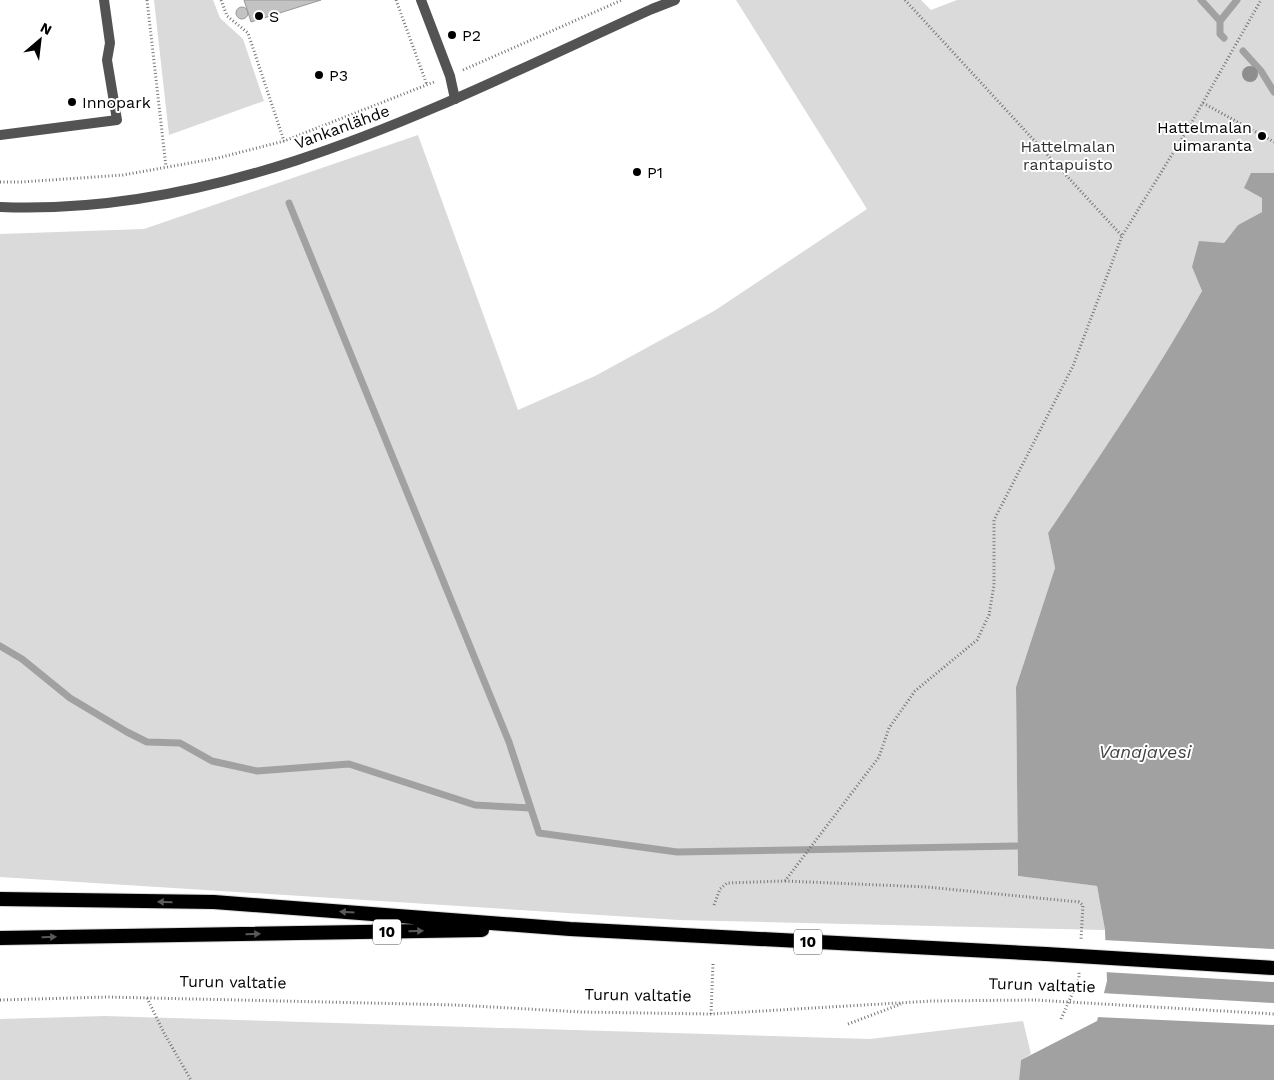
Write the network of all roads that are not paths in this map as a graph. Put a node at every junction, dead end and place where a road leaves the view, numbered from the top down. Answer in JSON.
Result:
{"nodes":[{"id":1,"x":104,"y":0,"type":"edge"},
{"id":2,"x":422,"y":0,"type":"edge"},
{"id":3,"x":675,"y":0,"type":"edge"},
{"id":4,"x":455,"y":99,"type":"junction"},
{"id":5,"x":0,"y":135,"type":"edge"},
{"id":6,"x":0,"y":206,"type":"edge"},
{"id":7,"x":0,"y":899,"type":"edge"},
{"id":8,"x":570,"y":929,"type":"junction"},
{"id":9,"x":0,"y":938,"type":"edge"},
{"id":10,"x":1274,"y":968,"type":"edge"}],
"edges":[{"from":1,"to":5,"type":"street"},
{"from":2,"to":4,"type":"street"},
{"from":3,"to":4,"type":"street","name":"Vankanlähde"},
{"from":4,"to":6,"type":"street","name":"Vankanlähde"},
{"from":8,"to":7,"type":"highway","name":"Turun valtatie","number":"10","one_way":true},
{"from":9,"to":8,"type":"highway","name":"Turun valtatie","number":"10","one_way":true},
{"from":8,"to":10,"type":"highway","name":"Turun valtatie","number":"10","bridge":true}]}
